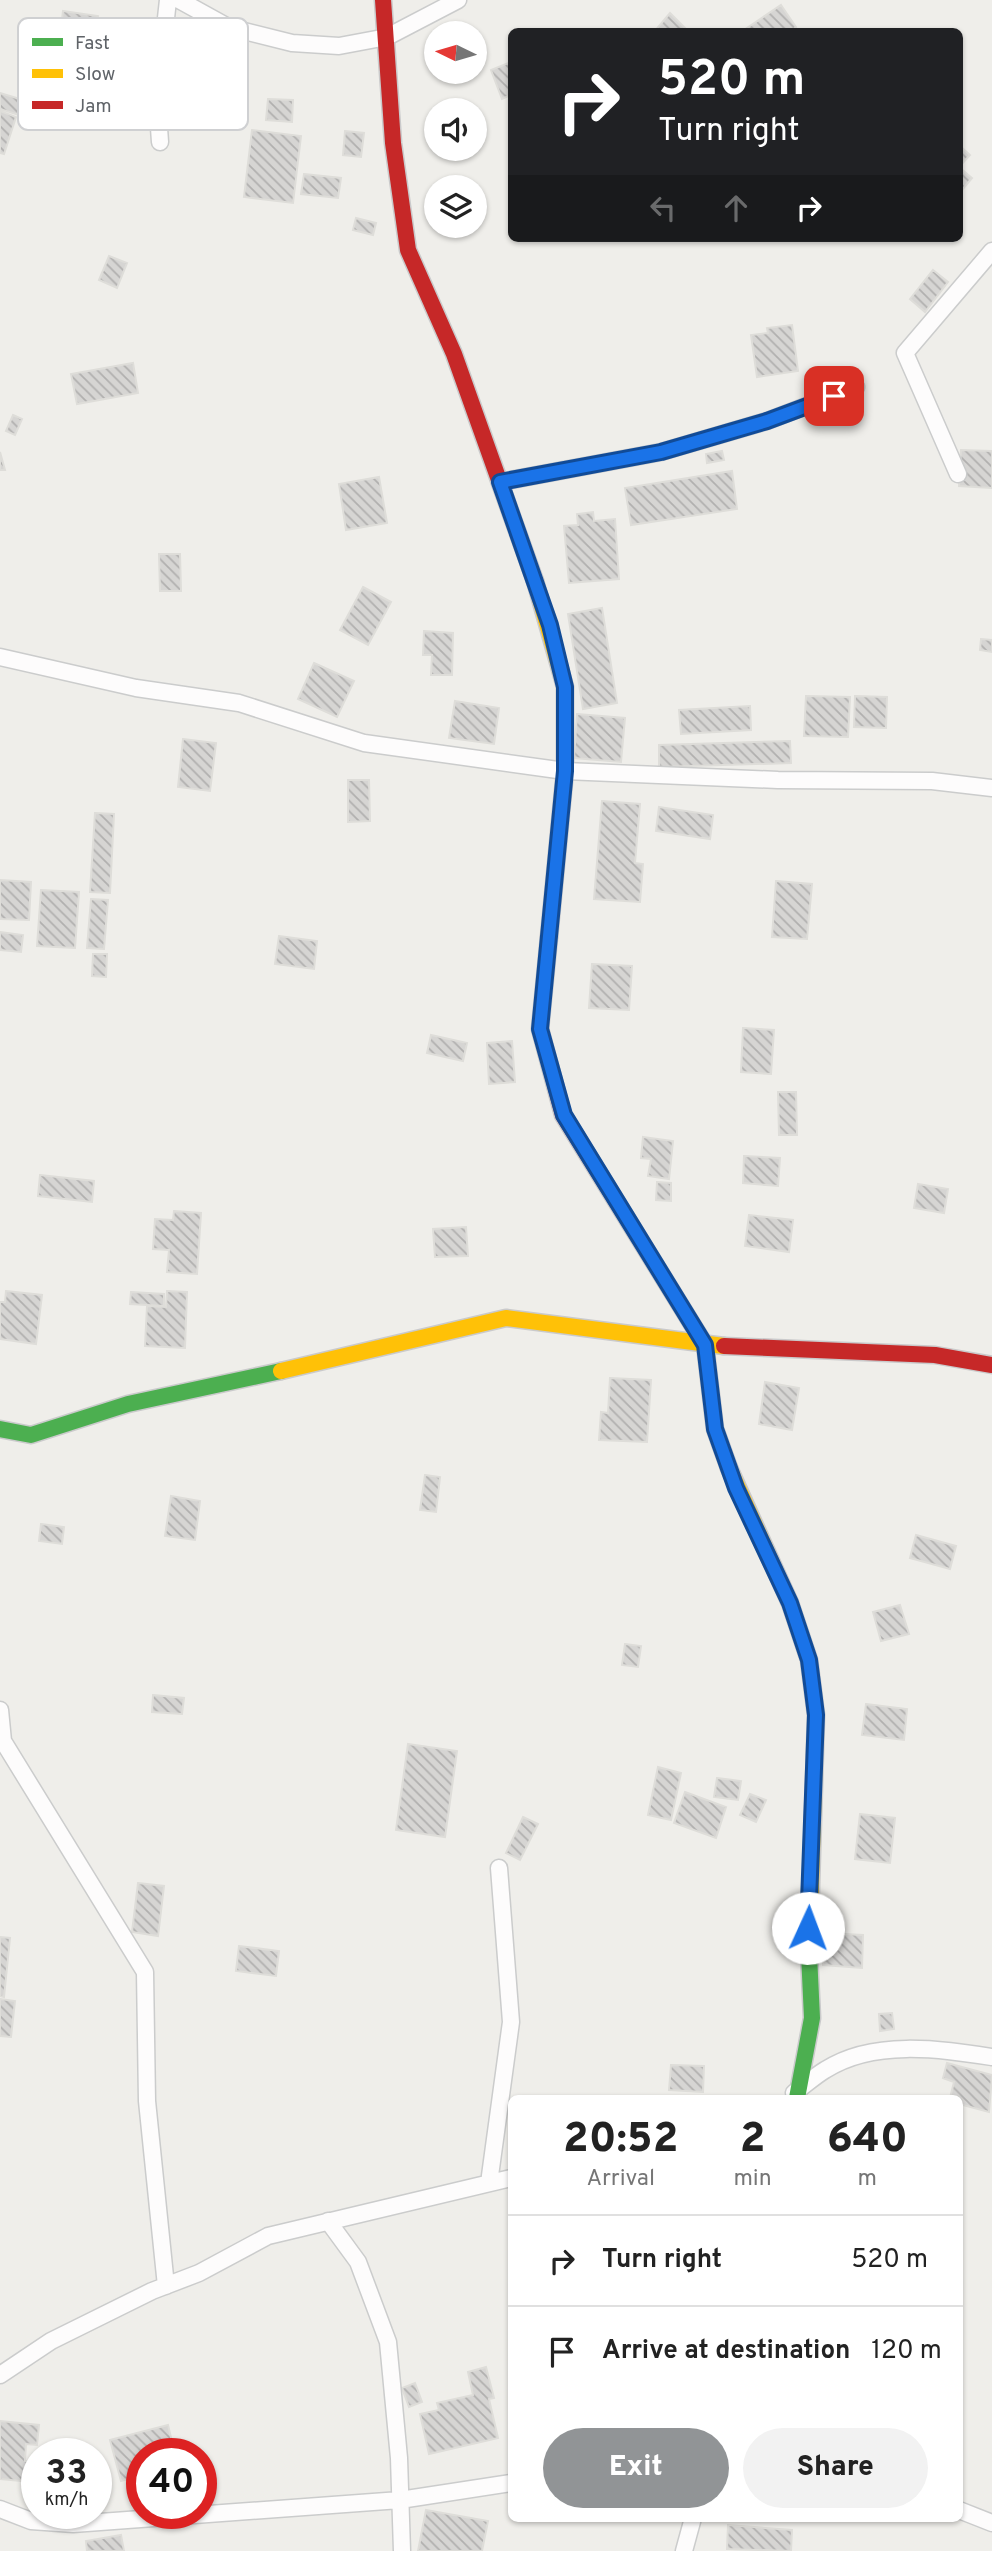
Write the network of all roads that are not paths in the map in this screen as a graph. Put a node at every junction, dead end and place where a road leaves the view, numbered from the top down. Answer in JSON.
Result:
{"nodes":[{"id":1,"x":168,"y":0,"type":"edge"},
{"id":2,"x":179,"y":0,"type":"edge"},
{"id":3,"x":383,"y":0,"type":"edge"},
{"id":4,"x":458,"y":0,"type":"edge"},
{"id":5,"x":166,"y":18,"type":"edge"},
{"id":6,"x":212,"y":18,"type":"edge"},
{"id":7,"x":248,"y":32,"type":"edge"},
{"id":8,"x":387,"y":37,"type":"junction"},
{"id":9,"x":159,"y":130,"type":"edge"},
{"id":10,"x":160,"y":142,"type":"dead end"},
{"id":11,"x":992,"y":250,"type":"edge"},
{"id":12,"x":856,"y":387,"type":"dead end"},
{"id":13,"x":958,"y":474,"type":"dead end"},
{"id":14,"x":500,"y":482,"type":"junction"},
{"id":15,"x":0,"y":657,"type":"edge"},
{"id":16,"x":565,"y":771,"type":"junction"},
{"id":17,"x":992,"y":788,"type":"edge"},
{"id":18,"x":705,"y":1345,"type":"junction"},
{"id":19,"x":992,"y":1365,"type":"edge"},
{"id":20,"x":0,"y":1429,"type":"edge"},
{"id":21,"x":0,"y":1710,"type":"edge"},
{"id":22,"x":499,"y":1868,"type":"dead end"},
{"id":23,"x":992,"y":2057,"type":"edge"},
{"id":24,"x":794,"y":2095,"type":"edge"},
{"id":25,"x":795,"y":2095,"type":"edge"},
{"id":26,"x":508,"y":2179,"type":"edge"},
{"id":27,"x":489,"y":2183,"type":"junction"},
{"id":28,"x":328,"y":2221,"type":"junction"},
{"id":29,"x":166,"y":2286,"type":"junction"},
{"id":30,"x":0,"y":2375,"type":"edge"},
{"id":31,"x":508,"y":2483,"type":"edge"},
{"id":32,"x":400,"y":2500,"type":"junction"},
{"id":33,"x":0,"y":2509,"type":"edge"},
{"id":34,"x":963,"y":2512,"type":"edge"},
{"id":35,"x":692,"y":2522,"type":"edge"},
{"id":36,"x":992,"y":2523,"type":"edge"},
{"id":37,"x":402,"y":2551,"type":"edge"},
{"id":38,"x":684,"y":2551,"type":"edge"}],
"edges":[{"from":1,"to":5,"type":"street"},
{"from":2,"to":6,"type":"street"},
{"from":3,"to":8,"type":"street"},
{"from":4,"to":8,"type":"street"},
{"from":7,"to":8,"type":"street"},
{"from":8,"to":14,"type":"street"},
{"from":9,"to":10,"type":"street"},
{"from":11,"to":13,"type":"street"},
{"from":12,"to":14,"type":"street"},
{"from":14,"to":16,"type":"street"},
{"from":15,"to":16,"type":"street"},
{"from":16,"to":17,"type":"street"},
{"from":16,"to":18,"type":"street"},
{"from":18,"to":19,"type":"street"},
{"from":18,"to":20,"type":"street"},
{"from":18,"to":24,"type":"street"},
{"from":21,"to":29,"type":"street"},
{"from":22,"to":27,"type":"street"},
{"from":23,"to":25,"type":"street"},
{"from":26,"to":27,"type":"street"},
{"from":27,"to":28,"type":"street"},
{"from":28,"to":29,"type":"street"},
{"from":28,"to":32,"type":"street"},
{"from":29,"to":30,"type":"street"},
{"from":31,"to":32,"type":"street"},
{"from":32,"to":33,"type":"street"},
{"from":32,"to":37,"type":"street"},
{"from":34,"to":36,"type":"street"},
{"from":35,"to":38,"type":"street"}]}
